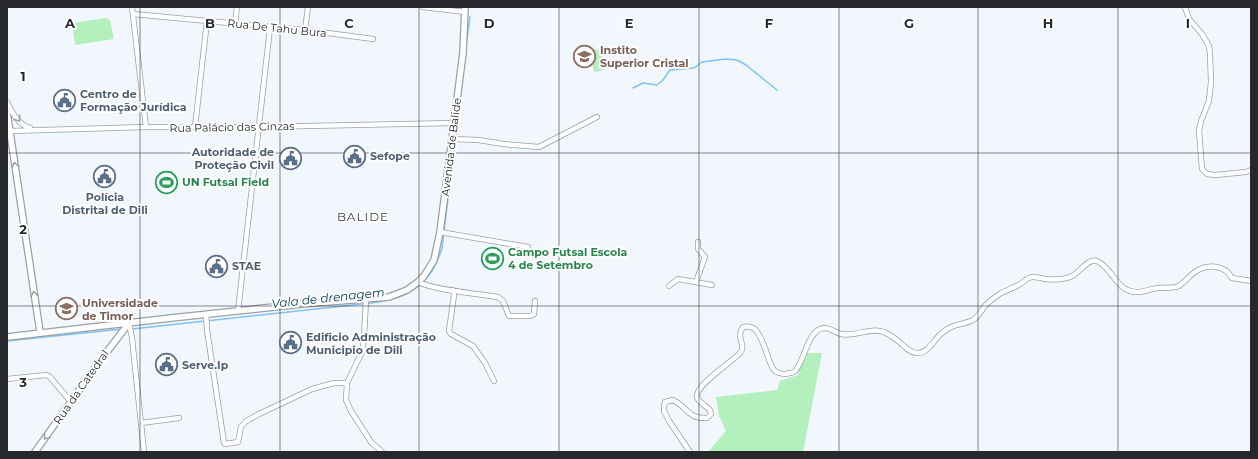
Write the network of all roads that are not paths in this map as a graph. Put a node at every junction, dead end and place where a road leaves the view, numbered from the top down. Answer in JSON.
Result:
{"nodes":[{"id":1,"x":132,"y":7,"type":"edge"},
{"id":2,"x":237,"y":7,"type":"edge"},
{"id":3,"x":308,"y":7,"type":"edge"},
{"id":4,"x":423,"y":7,"type":"edge"},
{"id":5,"x":1185,"y":7,"type":"edge"},
{"id":6,"x":465,"y":10,"type":"edge"},
{"id":7,"x":133,"y":14,"type":"junction"},
{"id":8,"x":207,"y":21,"type":"junction"},
{"id":9,"x":235,"y":24,"type":"junction"},
{"id":10,"x":270,"y":28,"type":"junction"},
{"id":11,"x":305,"y":30,"type":"junction"},
{"id":12,"x":373,"y":39,"type":"dead end"},
{"id":13,"x":7,"y":102,"type":"edge"},
{"id":14,"x":7,"y":112,"type":"edge"},
{"id":15,"x":597,"y":117,"type":"dead end"},
{"id":16,"x":453,"y":123,"type":"junction"},
{"id":17,"x":146,"y":127,"type":"junction"},
{"id":18,"x":195,"y":127,"type":"junction"},
{"id":19,"x":258,"y":127,"type":"junction"},
{"id":20,"x":33,"y":129,"type":"junction"},
{"id":21,"x":10,"y":131,"type":"junction"},
{"id":22,"x":454,"y":140,"type":"junction"},
{"id":23,"x":1251,"y":170,"type":"edge"},
{"id":24,"x":440,"y":232,"type":"junction"},
{"id":25,"x":698,"y":242,"type":"dead end"},
{"id":26,"x":528,"y":248,"type":"dead end"},
{"id":27,"x":1251,"y":281,"type":"edge"},
{"id":28,"x":418,"y":282,"type":"junction"},
{"id":29,"x":696,"y":282,"type":"junction"},
{"id":30,"x":712,"y":285,"type":"dead end"},
{"id":31,"x":669,"y":286,"type":"dead end"},
{"id":32,"x":453,"y":290,"type":"junction"},
{"id":33,"x":366,"y":299,"type":"junction"},
{"id":34,"x":535,"y":301,"type":"dead end"},
{"id":35,"x":238,"y":311,"type":"junction"},
{"id":36,"x":206,"y":314,"type":"junction"},
{"id":37,"x":129,"y":323,"type":"junction"},
{"id":38,"x":40,"y":332,"type":"junction"},
{"id":39,"x":7,"y":337,"type":"edge"},
{"id":40,"x":7,"y":379,"type":"edge"},
{"id":41,"x":494,"y":380,"type":"dead end"},
{"id":42,"x":346,"y":383,"type":"junction"},
{"id":43,"x":71,"y":402,"type":"junction"},
{"id":44,"x":179,"y":418,"type":"dead end"},
{"id":45,"x":141,"y":423,"type":"junction"},
{"id":46,"x":374,"y":444,"type":"junction"},
{"id":47,"x":35,"y":452,"type":"edge"},
{"id":48,"x":144,"y":452,"type":"edge"},
{"id":49,"x":374,"y":452,"type":"edge"},
{"id":50,"x":382,"y":452,"type":"edge"},
{"id":51,"x":690,"y":452,"type":"edge"}],
"edges":[{"from":1,"to":7,"type":"street"},
{"from":2,"to":9,"type":"street"},
{"from":3,"to":11,"type":"street"},
{"from":4,"to":6,"type":"street"},
{"from":5,"to":23,"type":"street"},
{"from":6,"to":16,"type":"main road","name":"Avenida de Balide"},
{"from":7,"to":8,"type":"street","name":"Rua De Tahu Bura"},
{"from":7,"to":17,"type":"street"},
{"from":8,"to":9,"type":"street","name":"Rua De Tahu Bura"},
{"from":8,"to":18,"type":"street"},
{"from":9,"to":10,"type":"street","name":"Rua De Tahu Bura"},
{"from":10,"to":11,"type":"street","name":"Rua De Tahu Bura"},
{"from":10,"to":19,"type":"street"},
{"from":11,"to":12,"type":"street","name":"Rua De Tahu Bura"},
{"from":13,"to":20,"type":"street","one_way":true},
{"from":14,"to":21,"type":"main road"},
{"from":15,"to":22,"type":"street"},
{"from":16,"to":19,"type":"street","name":"Rua Palácio das Cinzas"},
{"from":16,"to":22,"type":"main road","name":"Avenida de Balide"},
{"from":17,"to":18,"type":"street","name":"Rua Palácio das Cinzas"},
{"from":17,"to":20,"type":"street","name":"Rua Palácio das Cinzas"},
{"from":18,"to":19,"type":"street","name":"Rua Palácio das Cinzas"},
{"from":19,"to":35,"type":"street"},
{"from":20,"to":21,"type":"street","name":"Rua Palácio das Cinzas"},
{"from":38,"to":21,"type":"main road","one_way":true},
{"from":22,"to":24,"type":"main road","name":"Avenida de Balide"},
{"from":24,"to":26,"type":"street"},
{"from":24,"to":28,"type":"main road","name":"Avenida de Balide"},
{"from":25,"to":29,"type":"street"},
{"from":27,"to":51,"type":"street"},
{"from":28,"to":32,"type":"street"},
{"from":28,"to":33,"type":"main road"},
{"from":29,"to":30,"type":"street"},
{"from":29,"to":31,"type":"street"},
{"from":32,"to":34,"type":"street"},
{"from":32,"to":41,"type":"street"},
{"from":33,"to":35,"type":"main road"},
{"from":33,"to":42,"type":"street"},
{"from":35,"to":36,"type":"main road"},
{"from":36,"to":37,"type":"main road"},
{"from":36,"to":42,"type":"street"},
{"from":37,"to":38,"type":"main road"},
{"from":37,"to":43,"type":"main road","name":"Rua da Catedral"},
{"from":37,"to":45,"type":"street"},
{"from":38,"to":39,"type":"main road"},
{"from":40,"to":43,"type":"street"},
{"from":42,"to":46,"type":"street"},
{"from":43,"to":47,"type":"main road","name":"Rua da Catedral","one_way":true},
{"from":44,"to":45,"type":"street"},
{"from":45,"to":48,"type":"street"},
{"from":46,"to":49,"type":"street"},
{"from":46,"to":50,"type":"street"}]}
